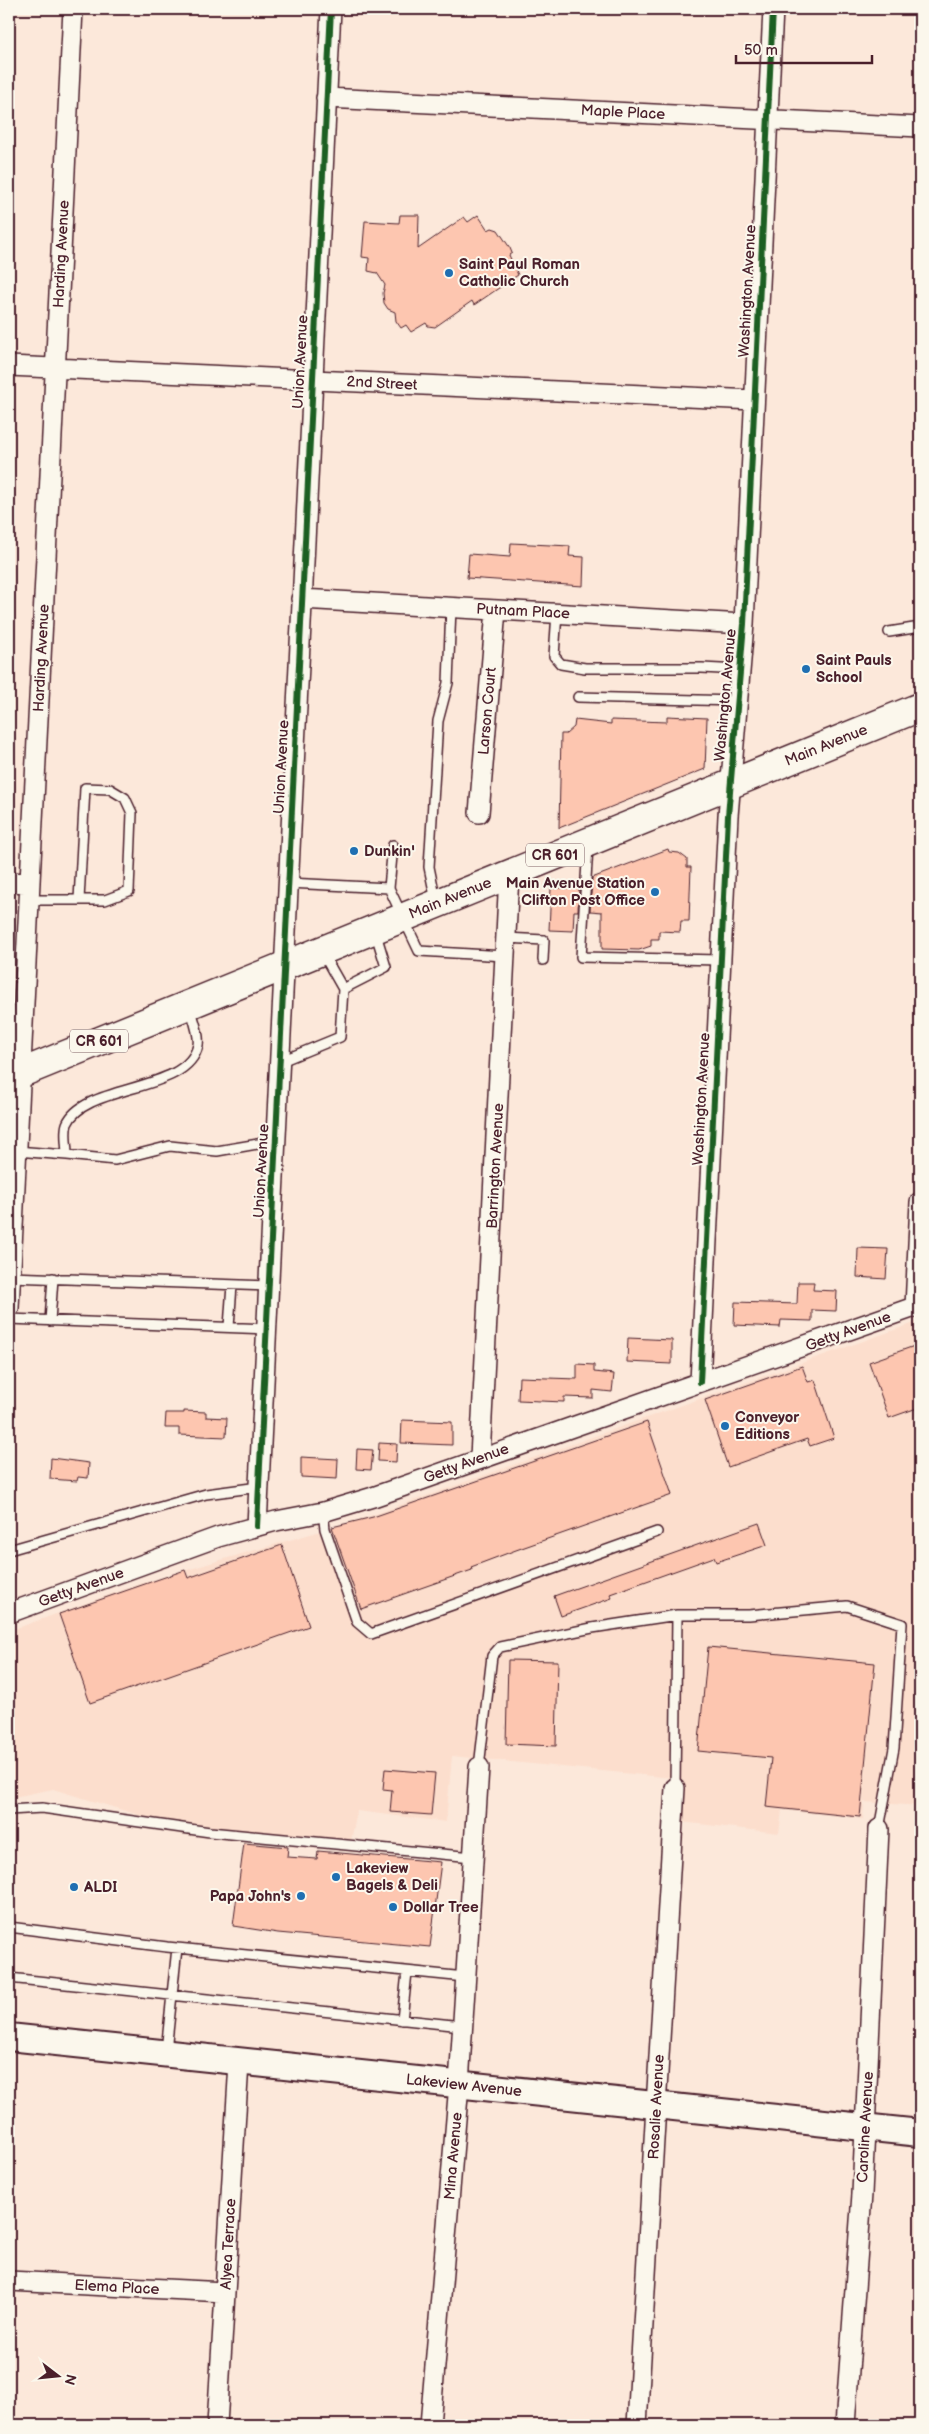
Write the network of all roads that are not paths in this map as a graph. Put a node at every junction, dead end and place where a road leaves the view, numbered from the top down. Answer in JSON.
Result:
{"nodes":[{"id":1,"x":73,"y":9,"type":"edge"},
{"id":2,"x":331,"y":9,"type":"edge"},
{"id":3,"x":773,"y":9,"type":"edge"},
{"id":4,"x":326,"y":98,"type":"junction"},
{"id":5,"x":768,"y":119,"type":"junction"},
{"id":6,"x":920,"y":127,"type":"edge"},
{"id":7,"x":9,"y":366,"type":"edge"},
{"id":8,"x":55,"y":368,"type":"junction"},
{"id":9,"x":312,"y":380,"type":"junction"},
{"id":10,"x":754,"y":400,"type":"junction"},
{"id":11,"x":301,"y":599,"type":"junction"},
{"id":12,"x":450,"y":607,"type":"junction"},
{"id":13,"x":496,"y":610,"type":"junction"},
{"id":14,"x":557,"y":613,"type":"junction"},
{"id":15,"x":744,"y":624,"type":"junction"},
{"id":16,"x":920,"y":627,"type":"edge"},
{"id":17,"x":890,"y":632,"type":"dead end"},
{"id":18,"x":740,"y":670,"type":"junction"},
{"id":19,"x":578,"y":697,"type":"dead end"},
{"id":20,"x":737,"y":701,"type":"junction"},
{"id":21,"x":920,"y":707,"type":"edge"},
{"id":22,"x":730,"y":784,"type":"junction"},
{"id":23,"x":479,"y":813,"type":"dead end"},
{"id":24,"x":588,"y":842,"type":"junction"},
{"id":25,"x":393,"y":845,"type":"dead end"},
{"id":26,"x":509,"y":874,"type":"junction"},
{"id":27,"x":9,"y":882,"type":"edge"},
{"id":28,"x":288,"y":883,"type":"junction"},
{"id":29,"x":389,"y":888,"type":"junction"},
{"id":30,"x":29,"y":891,"type":"junction"},
{"id":31,"x":79,"y":900,"type":"junction"},
{"id":32,"x":437,"y":903,"type":"junction"},
{"id":33,"x":403,"y":917,"type":"junction"},
{"id":34,"x":374,"y":929,"type":"junction"},
{"id":35,"x":506,"y":947,"type":"junction"},
{"id":36,"x":321,"y":950,"type":"junction"},
{"id":37,"x":543,"y":960,"type":"dead end"},
{"id":38,"x":720,"y":960,"type":"junction"},
{"id":39,"x":284,"y":966,"type":"junction"},
{"id":40,"x":343,"y":989,"type":"junction"},
{"id":41,"x":190,"y":1004,"type":"junction"},
{"id":42,"x":279,"y":1062,"type":"junction"},
{"id":43,"x":14,"y":1076,"type":"edge"},
{"id":44,"x":275,"y":1141,"type":"junction"},
{"id":45,"x":16,"y":1151,"type":"junction"},
{"id":46,"x":67,"y":1155,"type":"junction"},
{"id":47,"x":920,"y":1202,"type":"edge"},
{"id":48,"x":10,"y":1277,"type":"junction"},
{"id":49,"x":52,"y":1278,"type":"junction"},
{"id":50,"x":232,"y":1285,"type":"junction"},
{"id":51,"x":269,"y":1286,"type":"junction"},
{"id":52,"x":918,"y":1306,"type":"edge"},
{"id":53,"x":9,"y":1308,"type":"edge"},
{"id":54,"x":9,"y":1319,"type":"edge"},
{"id":55,"x":50,"y":1320,"type":"junction"},
{"id":56,"x":229,"y":1327,"type":"junction"},
{"id":57,"x":266,"y":1329,"type":"junction"},
{"id":58,"x":700,"y":1382,"type":"junction"},
{"id":59,"x":480,"y":1458,"type":"junction"},
{"id":60,"x":259,"y":1487,"type":"junction"},
{"id":61,"x":323,"y":1512,"type":"junction"},
{"id":62,"x":257,"y":1526,"type":"junction"},
{"id":63,"x":657,"y":1532,"type":"dead end"},
{"id":64,"x":9,"y":1550,"type":"edge"},
{"id":65,"x":9,"y":1613,"type":"edge"},
{"id":66,"x":677,"y":1615,"type":"junction"},
{"id":67,"x":479,"y":1767,"type":"joint"},
{"id":68,"x":675,"y":1788,"type":"joint"},
{"id":69,"x":9,"y":1810,"type":"edge"},
{"id":70,"x":879,"y":1829,"type":"joint"},
{"id":71,"x":473,"y":1857,"type":"junction"},
{"id":72,"x":9,"y":1927,"type":"edge"},
{"id":73,"x":177,"y":1948,"type":"junction"},
{"id":74,"x":407,"y":1972,"type":"junction"},
{"id":75,"x":465,"y":1977,"type":"junction"},
{"id":76,"x":9,"y":1978,"type":"edge"},
{"id":77,"x":172,"y":1996,"type":"junction"},
{"id":78,"x":402,"y":2020,"type":"junction"},
{"id":79,"x":462,"y":2026,"type":"junction"},
{"id":80,"x":9,"y":2037,"type":"edge"},
{"id":81,"x":166,"y":2053,"type":"junction"},
{"id":82,"x":239,"y":2063,"type":"junction"},
{"id":83,"x":459,"y":2084,"type":"junction"},
{"id":84,"x":656,"y":2105,"type":"junction"},
{"id":85,"x":865,"y":2127,"type":"junction"},
{"id":86,"x":920,"y":2133,"type":"edge"},
{"id":87,"x":9,"y":2281,"type":"edge"},
{"id":88,"x":225,"y":2292,"type":"junction"},
{"id":89,"x":217,"y":2425,"type":"edge"},
{"id":90,"x":430,"y":2425,"type":"edge"},
{"id":91,"x":637,"y":2425,"type":"edge"},
{"id":92,"x":845,"y":2425,"type":"edge"}],
"edges":[{"from":1,"to":8,"type":"street","name":"Harding Avenue"},
{"from":2,"to":4,"type":"street","name":"Union Avenue"},
{"from":3,"to":5,"type":"street","name":"Washington Avenue"},
{"from":4,"to":5,"type":"street","name":"Maple Place"},
{"from":4,"to":9,"type":"street","name":"Union Avenue"},
{"from":5,"to":6,"type":"street","name":"Maple Place"},
{"from":5,"to":10,"type":"street","name":"Washington Avenue"},
{"from":7,"to":8,"type":"street","name":"2nd Street"},
{"from":8,"to":9,"type":"street","name":"2nd Street"},
{"from":8,"to":30,"type":"street","name":"Harding Avenue"},
{"from":9,"to":10,"type":"street","name":"2nd Street"},
{"from":9,"to":11,"type":"street","name":"Union Avenue"},
{"from":10,"to":15,"type":"street","name":"Washington Avenue"},
{"from":11,"to":12,"type":"street","name":"Putnam Place"},
{"from":11,"to":28,"type":"street","name":"Union Avenue"},
{"from":12,"to":13,"type":"street","name":"Putnam Place"},
{"from":12,"to":32,"type":"lane"},
{"from":13,"to":14,"type":"street","name":"Putnam Place"},
{"from":13,"to":23,"type":"street","name":"Larson Court"},
{"from":14,"to":15,"type":"street","name":"Putnam Place"},
{"from":14,"to":18,"type":"lane"},
{"from":15,"to":18,"type":"street","name":"Washington Avenue"},
{"from":16,"to":17,"type":"lane"},
{"from":18,"to":20,"type":"street","name":"Washington Avenue"},
{"from":19,"to":20,"type":"lane"},
{"from":20,"to":22,"type":"street","name":"Washington Avenue"},
{"from":21,"to":22,"type":"main road","name":"Main Avenue","number":"CR 601"},
{"from":22,"to":24,"type":"main road","name":"Main Avenue","number":"CR 601"},
{"from":22,"to":38,"type":"street","name":"Washington Avenue"},
{"from":24,"to":26,"type":"main road","name":"Main Avenue","number":"CR 601"},
{"from":24,"to":38,"type":"lane"},
{"from":25,"to":29,"type":"lane"},
{"from":26,"to":32,"type":"main road","name":"Main Avenue","number":"CR 601"},
{"from":26,"to":35,"type":"street","name":"Barrington Avenue"},
{"from":27,"to":30,"type":"street"},
{"from":28,"to":29,"type":"lane"},
{"from":28,"to":39,"type":"street","name":"Union Avenue"},
{"from":29,"to":33,"type":"lane"},
{"from":30,"to":31,"type":"lane"},
{"from":30,"to":43,"type":"street","name":"Harding Avenue"},
{"from":31,"to":31,"type":"lane"},
{"from":32,"to":33,"type":"main road","name":"Main Avenue","number":"CR 601"},
{"from":33,"to":34,"type":"main road","name":"Main Avenue","number":"CR 601"},
{"from":33,"to":35,"type":"lane"},
{"from":34,"to":36,"type":"main road","name":"Main Avenue","number":"CR 601"},
{"from":34,"to":40,"type":"lane"},
{"from":35,"to":37,"type":"lane"},
{"from":35,"to":59,"type":"street","name":"Barrington Avenue"},
{"from":36,"to":39,"type":"main road","name":"Main Avenue","number":"CR 601"},
{"from":36,"to":40,"type":"lane"},
{"from":38,"to":58,"type":"street","name":"Washington Avenue"},
{"from":39,"to":41,"type":"main road","name":"Main Avenue","number":"CR 601"},
{"from":39,"to":42,"type":"street","name":"Union Avenue"},
{"from":40,"to":42,"type":"lane"},
{"from":41,"to":43,"type":"main road","name":"Main Avenue","number":"CR 601"},
{"from":41,"to":46,"type":"lane"},
{"from":42,"to":44,"type":"street","name":"Union Avenue"},
{"from":43,"to":45,"type":"street","name":"Harding Avenue"},
{"from":44,"to":46,"type":"lane"},
{"from":44,"to":51,"type":"street","name":"Union Avenue"},
{"from":45,"to":46,"type":"lane"},
{"from":45,"to":48,"type":"street","name":"Harding Avenue"},
{"from":47,"to":52,"type":"street"},
{"from":48,"to":49,"type":"lane"},
{"from":48,"to":53,"type":"street","name":"Harding Avenue"},
{"from":49,"to":50,"type":"lane"},
{"from":49,"to":55,"type":"lane"},
{"from":50,"to":51,"type":"lane"},
{"from":50,"to":56,"type":"lane"},
{"from":51,"to":57,"type":"street","name":"Union Avenue"},
{"from":52,"to":58,"type":"street","name":"Getty Avenue"},
{"from":54,"to":55,"type":"lane"},
{"from":55,"to":56,"type":"lane"},
{"from":56,"to":57,"type":"lane"},
{"from":57,"to":60,"type":"street","name":"Union Avenue"},
{"from":58,"to":59,"type":"street","name":"Getty Avenue"},
{"from":59,"to":61,"type":"street","name":"Getty Avenue"},
{"from":60,"to":62,"type":"street","name":"Union Avenue"},
{"from":60,"to":64,"type":"lane"},
{"from":61,"to":62,"type":"street","name":"Getty Avenue"},
{"from":61,"to":63,"type":"lane"},
{"from":62,"to":65,"type":"street","name":"Getty Avenue"},
{"from":66,"to":67,"type":"lane"},
{"from":66,"to":68,"type":"lane"},
{"from":66,"to":70,"type":"lane"},
{"from":67,"to":71,"type":"street","name":"Mina Avenue"},
{"from":68,"to":84,"type":"street","name":"Rosalie Avenue"},
{"from":69,"to":71,"type":"lane"},
{"from":70,"to":85,"type":"street","name":"Caroline Avenue"},
{"from":71,"to":75,"type":"street","name":"Mina Avenue"},
{"from":72,"to":73,"type":"lane"},
{"from":73,"to":74,"type":"lane"},
{"from":73,"to":77,"type":"lane"},
{"from":74,"to":75,"type":"lane"},
{"from":74,"to":78,"type":"lane"},
{"from":75,"to":79,"type":"street","name":"Mina Avenue"},
{"from":76,"to":77,"type":"lane"},
{"from":77,"to":78,"type":"lane"},
{"from":77,"to":81,"type":"lane"},
{"from":78,"to":79,"type":"lane"},
{"from":79,"to":83,"type":"street","name":"Mina Avenue"},
{"from":80,"to":81,"type":"main road","name":"Lakeview Avenue"},
{"from":81,"to":82,"type":"main road","name":"Lakeview Avenue"},
{"from":82,"to":83,"type":"main road","name":"Lakeview Avenue"},
{"from":82,"to":88,"type":"street","name":"Alyea Terrace"},
{"from":83,"to":84,"type":"main road","name":"Lakeview Avenue"},
{"from":83,"to":90,"type":"street","name":"Mina Avenue"},
{"from":84,"to":85,"type":"main road","name":"Lakeview Avenue"},
{"from":84,"to":91,"type":"street","name":"Rosalie Avenue"},
{"from":85,"to":86,"type":"main road","name":"Lakeview Avenue"},
{"from":85,"to":92,"type":"street","name":"Caroline Avenue"},
{"from":87,"to":88,"type":"street","name":"Elema Place"},
{"from":88,"to":89,"type":"street","name":"Alyea Terrace"}]}
